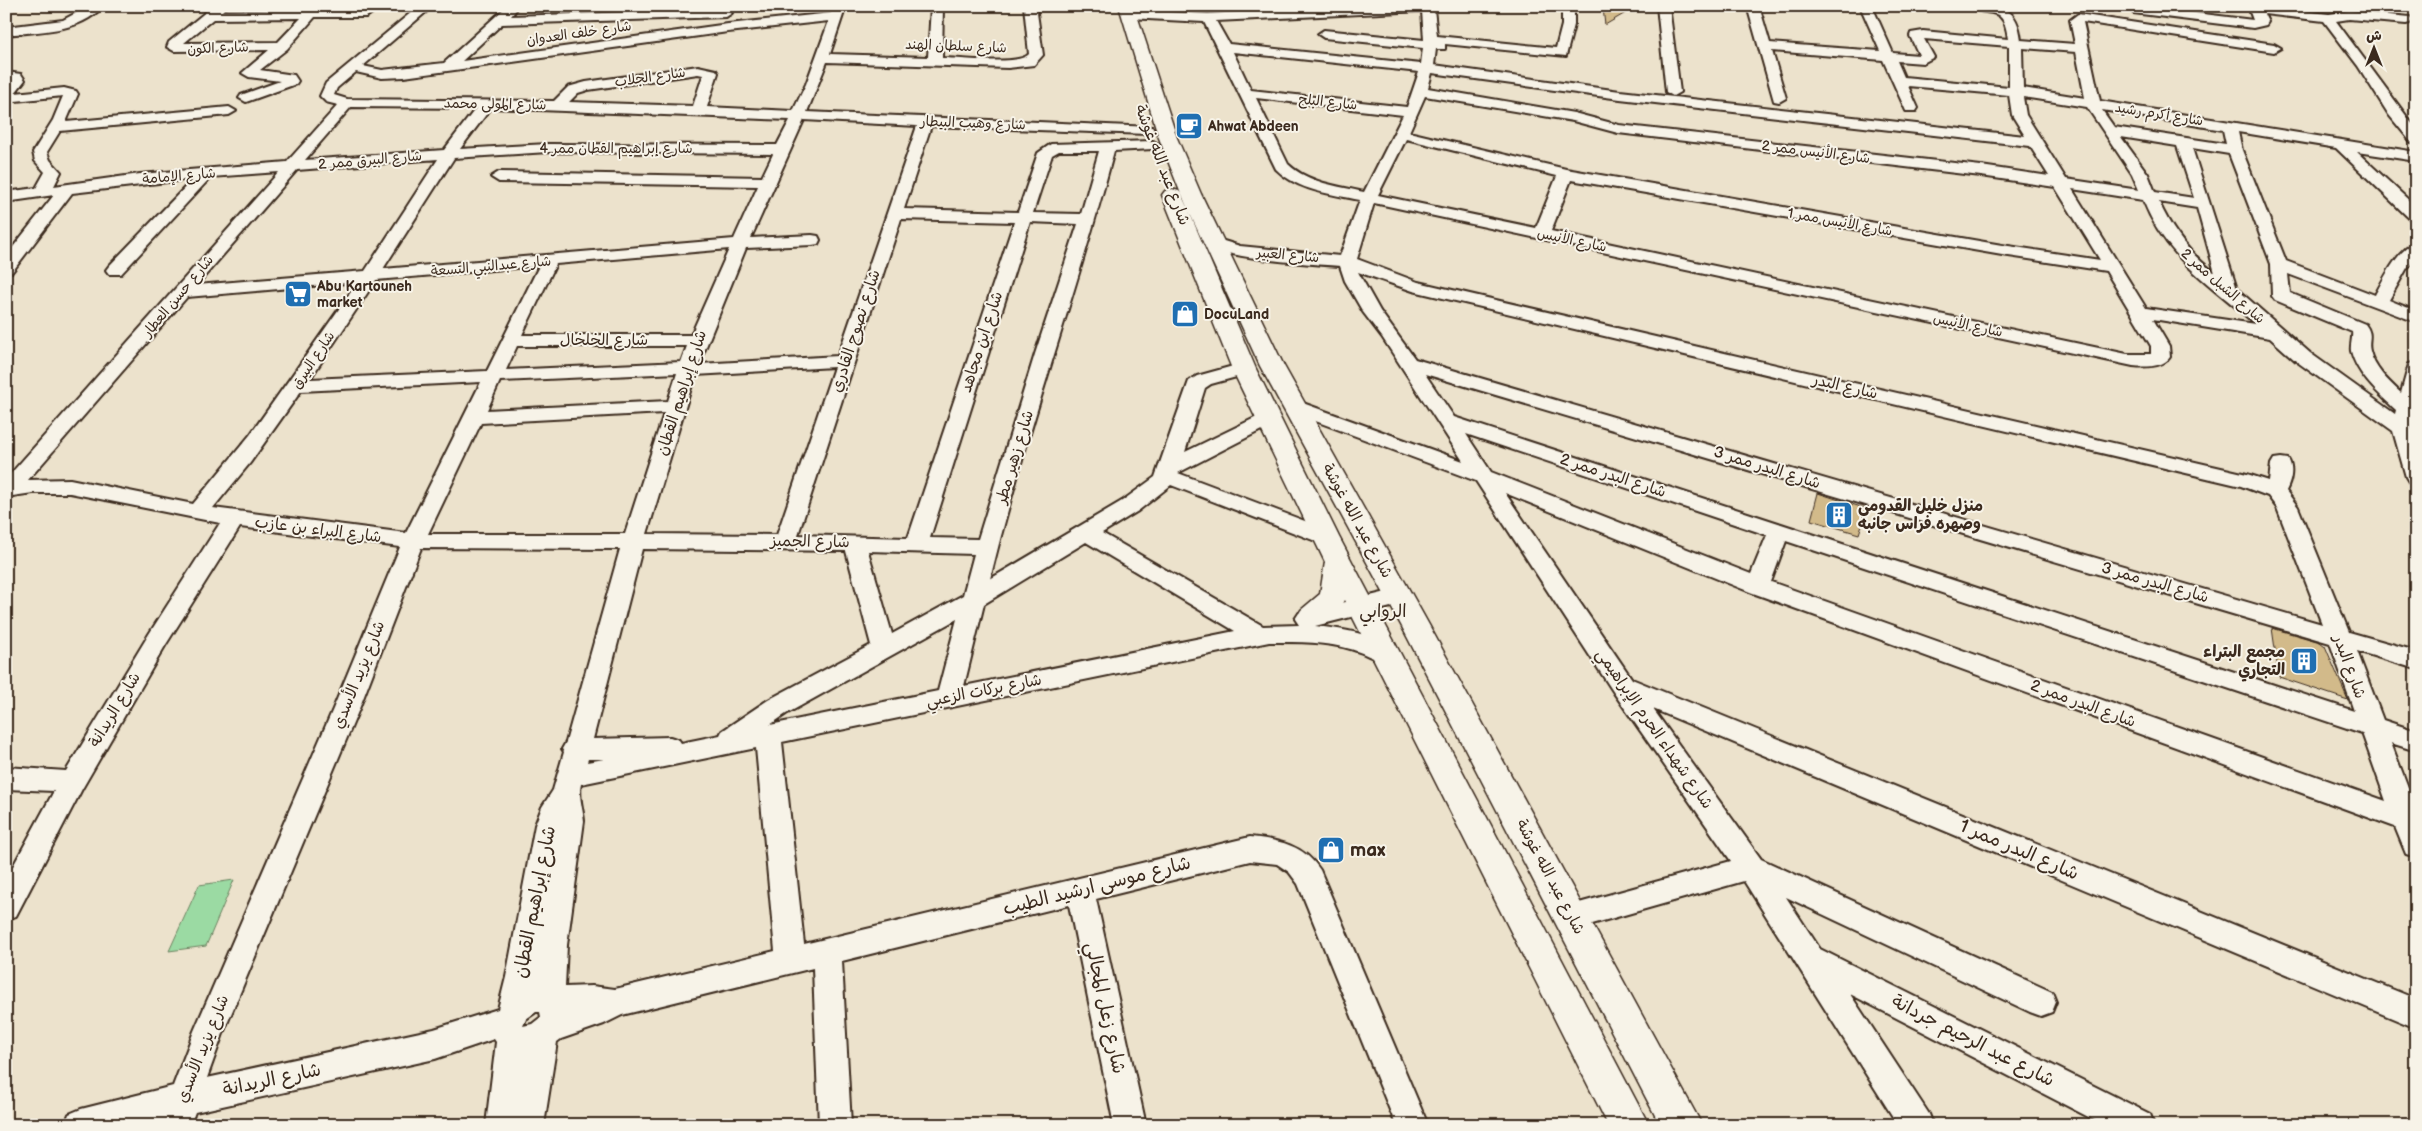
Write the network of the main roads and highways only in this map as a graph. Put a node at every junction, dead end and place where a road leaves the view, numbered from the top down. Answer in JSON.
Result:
{"nodes":[{"id":1,"x":1121,"y":9,"type":"edge"},
{"id":2,"x":1332,"y":549,"type":"junction"},
{"id":3,"x":1311,"y":617,"type":"road end"},
{"id":4,"x":1629,"y":1125,"type":"edge"},
{"id":5,"x":1682,"y":1125,"type":"edge"}],
"edges":[{"from":1,"to":2,"type":"main road","name":"شارع عبد الله غوشة"},
{"from":1,"to":5,"type":"main road","name":"شارع عبد الله غوشة"},
{"from":2,"to":3,"type":"main road"},
{"from":2,"to":4,"type":"main road","name":"شارع عبد الله غوشة"}]}
